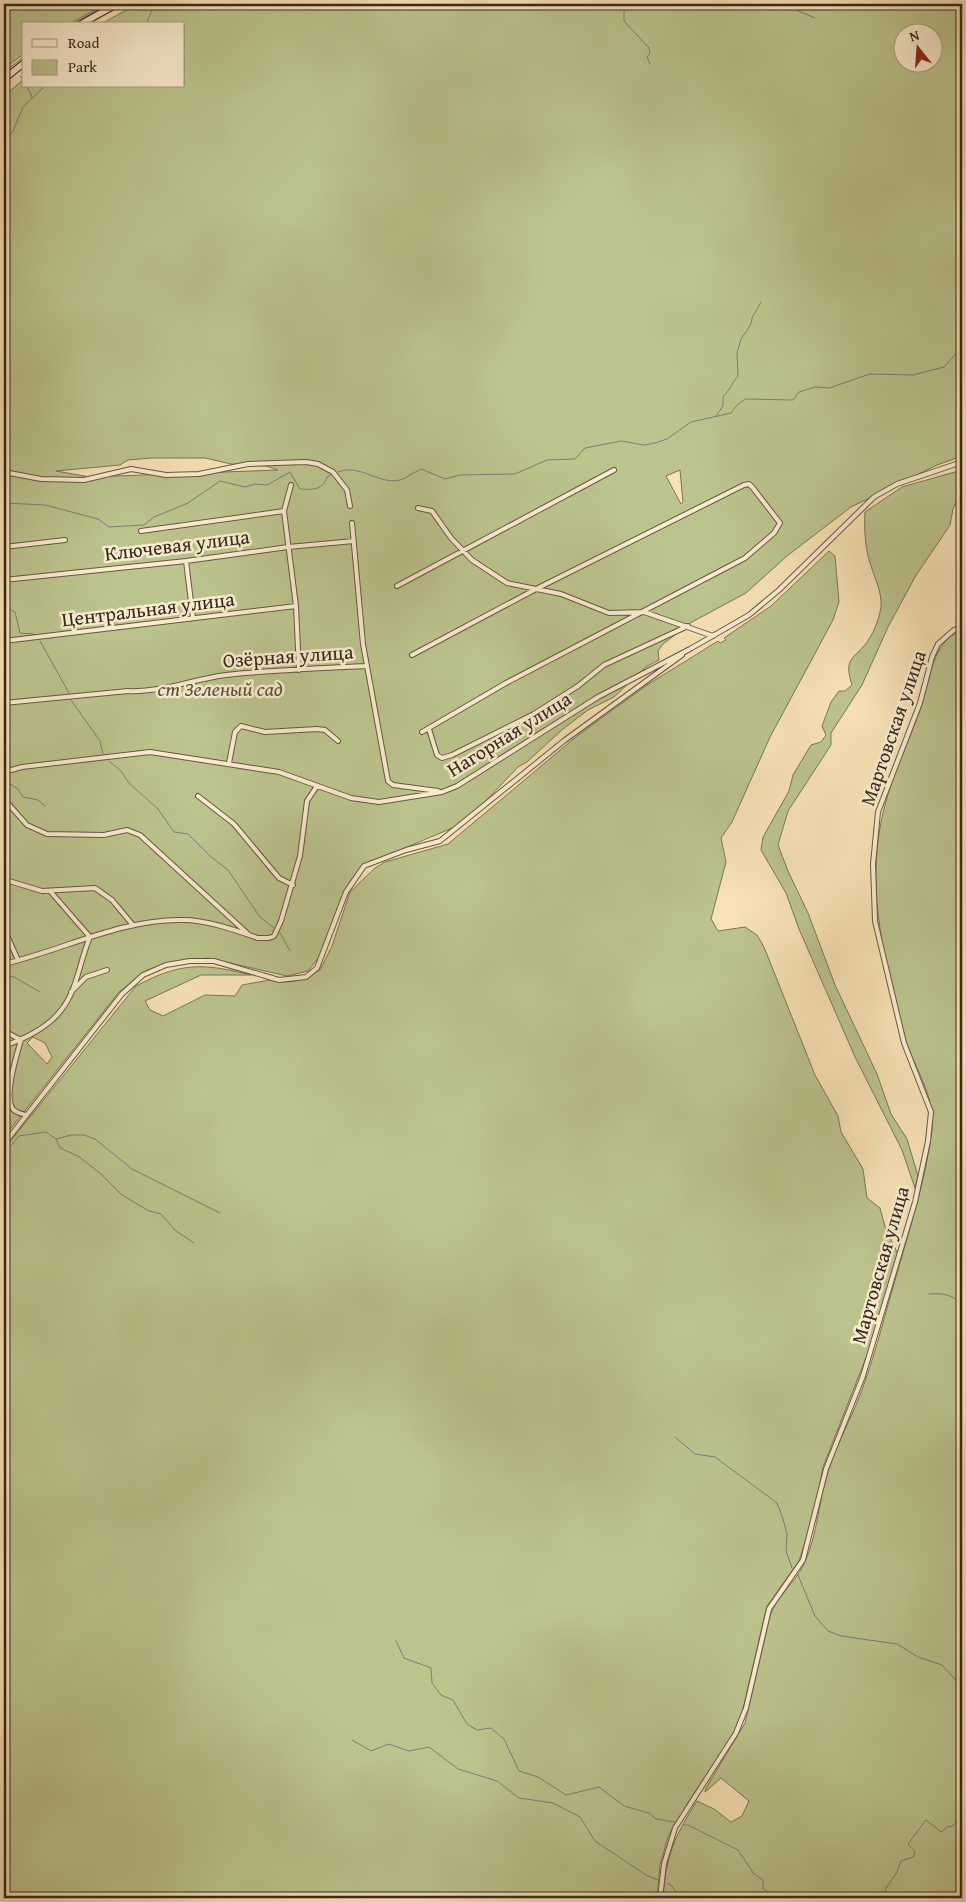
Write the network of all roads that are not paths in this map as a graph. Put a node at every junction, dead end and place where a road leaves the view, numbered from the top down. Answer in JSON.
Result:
{"nodes":[{"id":1,"x":117,"y":4,"type":"edge"},
{"id":2,"x":85,"y":22,"type":"edge"},
{"id":3,"x":22,"y":64,"type":"edge"},
{"id":4,"x":4,"y":78,"type":"edge"},
{"id":5,"x":962,"y":462,"type":"edge"},
{"id":6,"x":614,"y":470,"type":"dead end"},
{"id":7,"x":4,"y":472,"type":"edge"},
{"id":8,"x":291,"y":485,"type":"dead end"},
{"id":9,"x":350,"y":506,"type":"dead end"},
{"id":10,"x":418,"y":508,"type":"dead end"},
{"id":11,"x":284,"y":511,"type":"junction"},
{"id":12,"x":352,"y":523,"type":"dead end"},
{"id":13,"x":141,"y":531,"type":"dead end"},
{"id":14,"x":65,"y":540,"type":"dead end"},
{"id":15,"x":354,"y":541,"type":"junction"},
{"id":16,"x":4,"y":547,"type":"edge"},
{"id":17,"x":288,"y":547,"type":"junction"},
{"id":18,"x":463,"y":550,"type":"junction"},
{"id":19,"x":186,"y":561,"type":"junction"},
{"id":20,"x":4,"y":579,"type":"edge"},
{"id":21,"x":397,"y":586,"type":"dead end"},
{"id":22,"x":536,"y":589,"type":"junction"},
{"id":23,"x":296,"y":606,"type":"junction"},
{"id":24,"x":644,"y":612,"type":"junction"},
{"id":25,"x":193,"y":618,"type":"junction"},
{"id":26,"x":688,"y":626,"type":"junction"},
{"id":27,"x":962,"y":627,"type":"edge"},
{"id":28,"x":713,"y":636,"type":"junction"},
{"id":29,"x":4,"y":641,"type":"edge"},
{"id":30,"x":690,"y":649,"type":"junction"},
{"id":31,"x":412,"y":655,"type":"dead end"},
{"id":32,"x":367,"y":666,"type":"junction"},
{"id":33,"x":299,"y":670,"type":"junction"},
{"id":34,"x":4,"y":703,"type":"edge"},
{"id":35,"x":429,"y":729,"type":"junction"},
{"id":36,"x":422,"y":732,"type":"dead end"},
{"id":37,"x":338,"y":741,"type":"dead end"},
{"id":38,"x":229,"y":763,"type":"junction"},
{"id":39,"x":4,"y":772,"type":"edge"},
{"id":40,"x":317,"y":786,"type":"junction"},
{"id":41,"x":442,"y":792,"type":"junction"},
{"id":42,"x":198,"y":796,"type":"dead end"},
{"id":43,"x":4,"y":800,"type":"edge"},
{"id":44,"x":9,"y":881,"type":"dead end"},
{"id":45,"x":293,"y":885,"type":"junction"},
{"id":46,"x":50,"y":892,"type":"junction"},
{"id":47,"x":132,"y":924,"type":"junction"},
{"id":48,"x":4,"y":929,"type":"edge"},
{"id":49,"x":250,"y":935,"type":"junction"},
{"id":50,"x":90,"y":937,"type":"junction"},
{"id":51,"x":18,"y":960,"type":"junction"},
{"id":52,"x":4,"y":964,"type":"edge"},
{"id":53,"x":107,"y":970,"type":"dead end"},
{"id":54,"x":70,"y":994,"type":"junction"},
{"id":55,"x":4,"y":1031,"type":"edge"},
{"id":56,"x":21,"y":1040,"type":"junction"},
{"id":57,"x":4,"y":1046,"type":"edge"},
{"id":58,"x":10,"y":1103,"type":"junction"},
{"id":59,"x":4,"y":1108,"type":"edge"},
{"id":60,"x":26,"y":1115,"type":"junction"},
{"id":61,"x":4,"y":1144,"type":"edge"},
{"id":62,"x":660,"y":1898,"type":"edge"}],
"edges":[{"from":1,"to":2,"type":"street"},
{"from":3,"to":4,"type":"street"},
{"from":5,"to":28,"type":"street","name":"Нагорная улица"},
{"from":6,"to":18,"type":"street"},
{"from":7,"to":9,"type":"street"},
{"from":8,"to":11,"type":"street"},
{"from":10,"to":18,"type":"street"},
{"from":11,"to":13,"type":"street"},
{"from":11,"to":17,"type":"street"},
{"from":12,"to":15,"type":"street"},
{"from":14,"to":16,"type":"street"},
{"from":15,"to":17,"type":"street","name":"Ключевая улица"},
{"from":15,"to":32,"type":"street"},
{"from":17,"to":19,"type":"street","name":"Ключевая улица"},
{"from":17,"to":23,"type":"street"},
{"from":18,"to":21,"type":"street"},
{"from":18,"to":22,"type":"street"},
{"from":19,"to":20,"type":"street","name":"Ключевая улица"},
{"from":19,"to":25,"type":"street"},
{"from":22,"to":24,"type":"street"},
{"from":22,"to":24,"type":"street"},
{"from":22,"to":31,"type":"street"},
{"from":23,"to":25,"type":"street","name":"Центральная улица"},
{"from":23,"to":33,"type":"street"},
{"from":24,"to":26,"type":"street"},
{"from":24,"to":35,"type":"street"},
{"from":25,"to":29,"type":"street","name":"Центральная улица"},
{"from":26,"to":28,"type":"street"},
{"from":26,"to":35,"type":"street"},
{"from":27,"to":62,"type":"street","name":"Мартовская улица"},
{"from":28,"to":30,"type":"street","name":"Нагорная улица"},
{"from":30,"to":41,"type":"street","name":"Нагорная улица"},
{"from":30,"to":60,"type":"street"},
{"from":32,"to":33,"type":"street","name":"Озёрная улица"},
{"from":32,"to":41,"type":"street"},
{"from":33,"to":34,"type":"street","name":"Озёрная улица"},
{"from":35,"to":36,"type":"street"},
{"from":37,"to":38,"type":"street"},
{"from":38,"to":39,"type":"street","name":"Нагорная улица"},
{"from":38,"to":40,"type":"street","name":"Нагорная улица"},
{"from":40,"to":41,"type":"street","name":"Нагорная улица"},
{"from":40,"to":45,"type":"street"},
{"from":42,"to":45,"type":"street"},
{"from":43,"to":49,"type":"street"},
{"from":44,"to":46,"type":"street"},
{"from":45,"to":49,"type":"street"},
{"from":46,"to":47,"type":"street"},
{"from":46,"to":50,"type":"street"},
{"from":47,"to":49,"type":"street"},
{"from":47,"to":50,"type":"street"},
{"from":48,"to":51,"type":"street"},
{"from":50,"to":51,"type":"street"},
{"from":50,"to":54,"type":"street"},
{"from":51,"to":52,"type":"street"},
{"from":53,"to":54,"type":"street"},
{"from":54,"to":56,"type":"street"},
{"from":55,"to":56,"type":"street"},
{"from":56,"to":57,"type":"street"},
{"from":56,"to":58,"type":"street"},
{"from":58,"to":59,"type":"street"},
{"from":58,"to":60,"type":"street"},
{"from":60,"to":61,"type":"street"}]}
